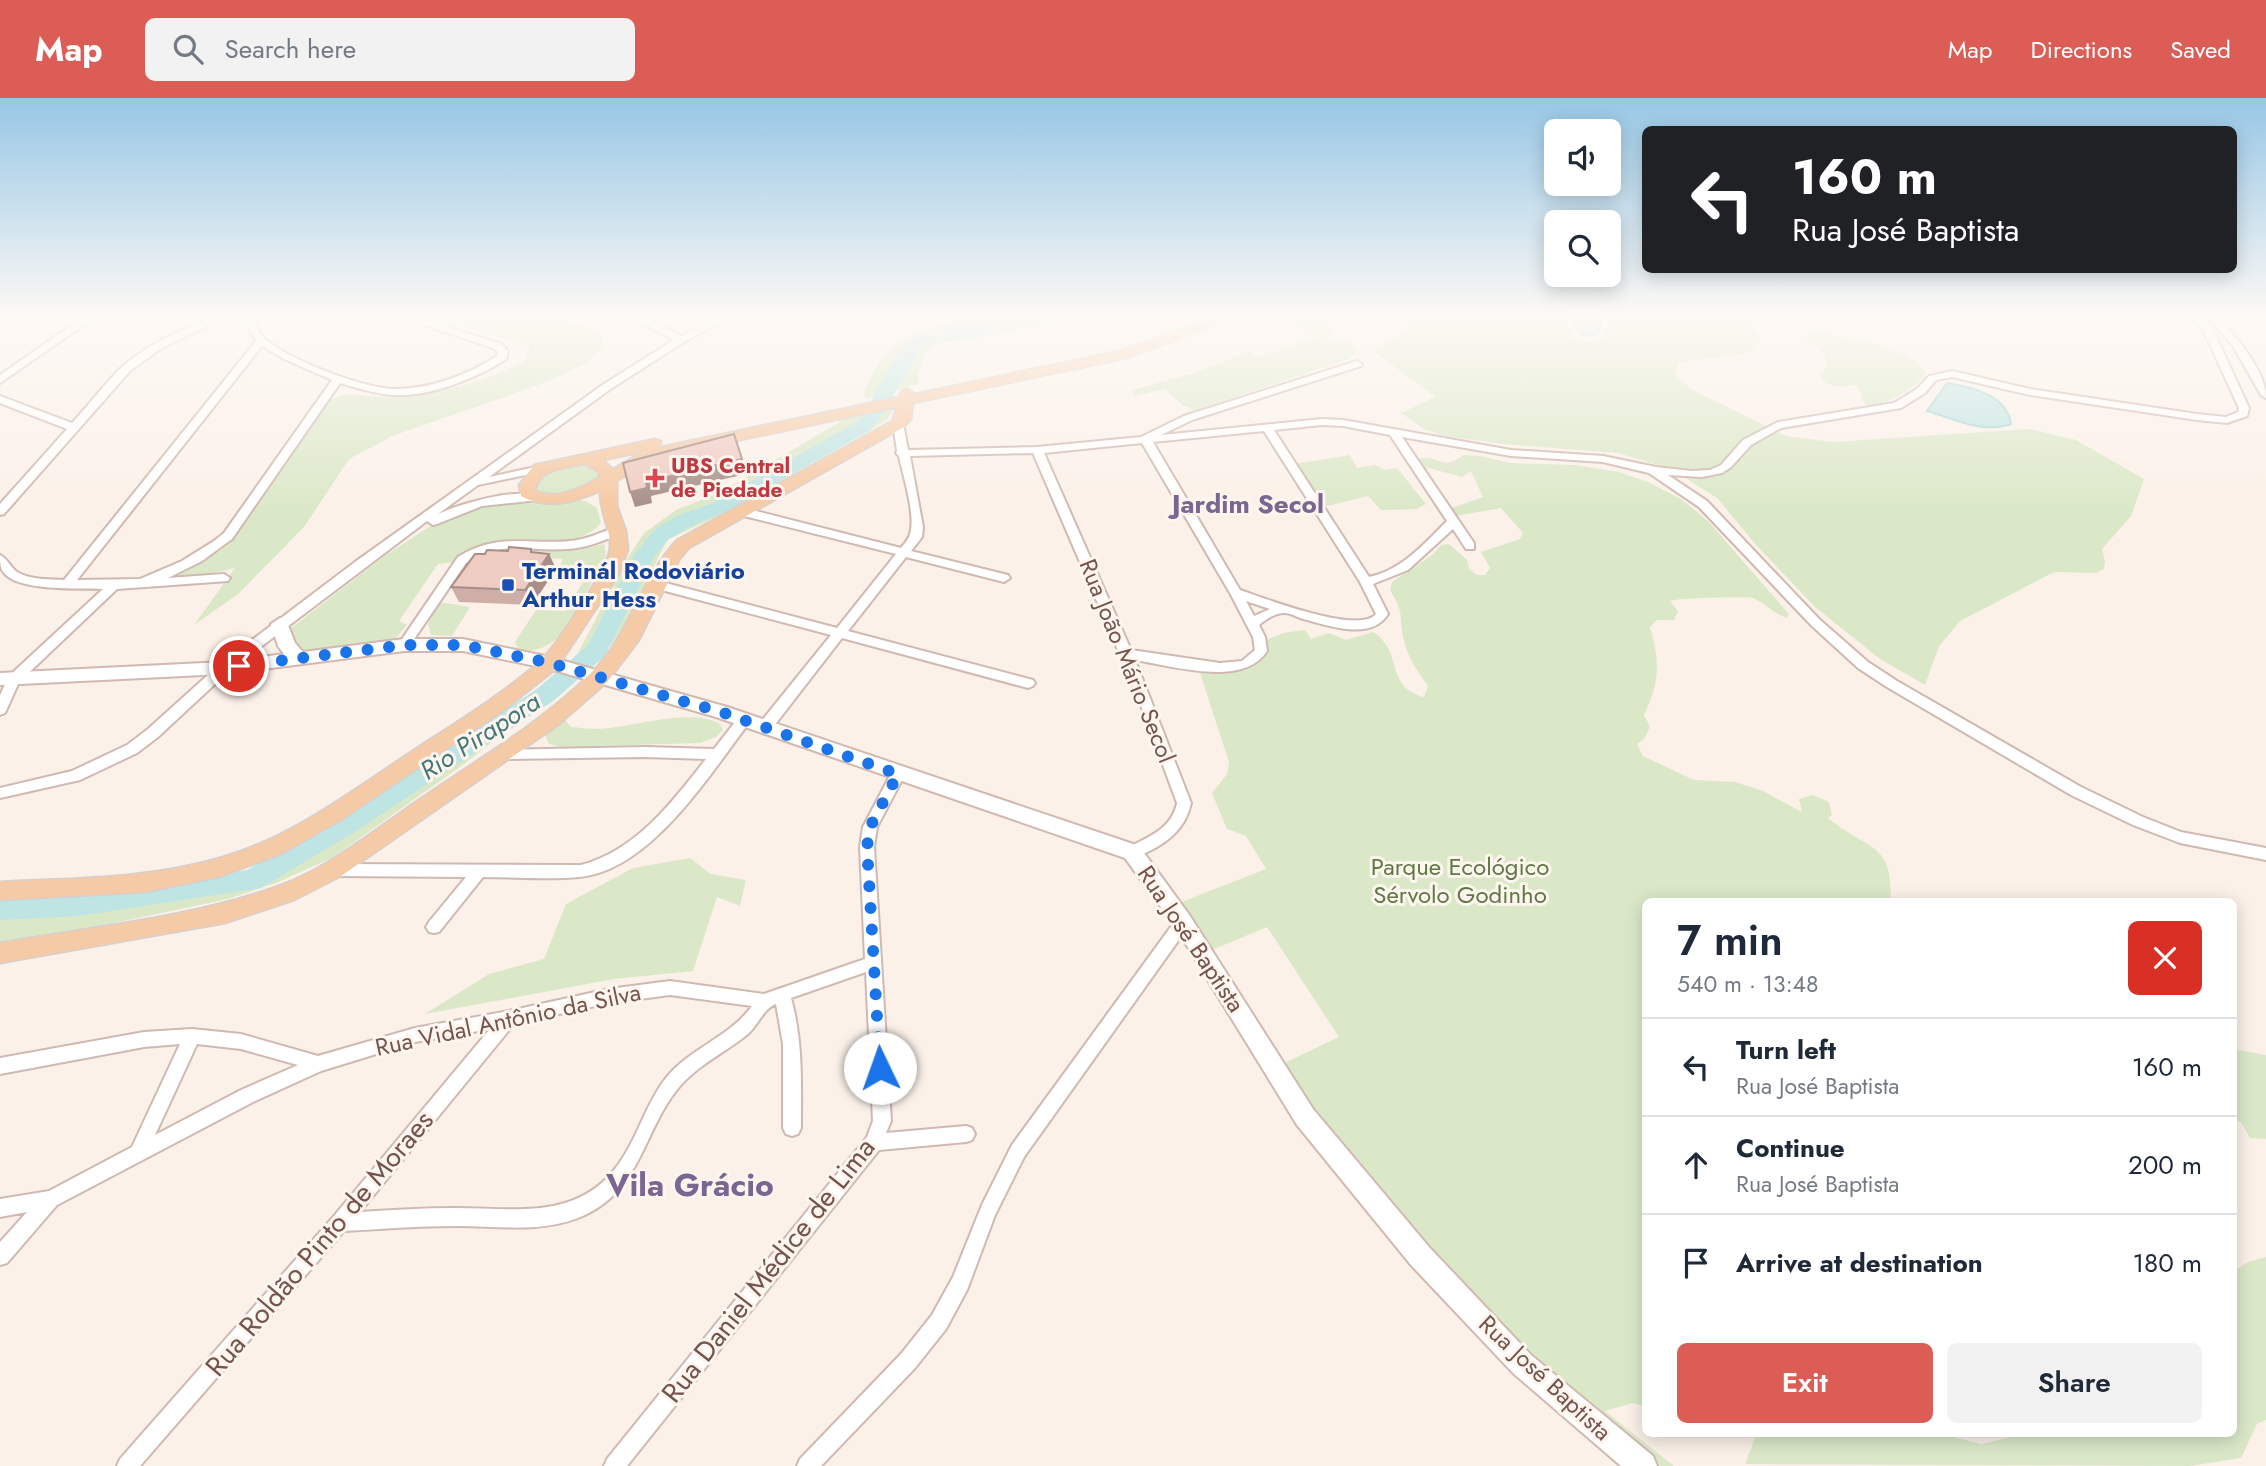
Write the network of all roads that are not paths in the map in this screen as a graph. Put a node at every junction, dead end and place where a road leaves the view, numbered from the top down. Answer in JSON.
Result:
{"nodes":[{"id":1,"x":115,"y":382,"type":"edge"},
{"id":2,"x":228,"y":382,"type":"edge"},
{"id":3,"x":335,"y":382,"type":"edge"},
{"id":4,"x":351,"y":382,"type":"edge"},
{"id":5,"x":438,"y":382,"type":"edge"},
{"id":6,"x":615,"y":382,"type":"edge"},
{"id":7,"x":992,"y":382,"type":"edge"},
{"id":8,"x":996,"y":382,"type":"edge"},
{"id":9,"x":1301,"y":382,"type":"edge"},
{"id":10,"x":1929,"y":382,"type":"edge"},
{"id":11,"x":1985,"y":382,"type":"edge"},
{"id":12,"x":2232,"y":382,"type":"edge"},
{"id":13,"x":0,"y":399,"type":"edge"},
{"id":14,"x":902,"y":405,"type":"junction"},
{"id":15,"x":862,"y":406,"type":"junction"},
{"id":16,"x":1188,"y":418,"type":"junction"},
{"id":17,"x":74,"y":428,"type":"junction"},
{"id":18,"x":1267,"y":428,"type":"junction"},
{"id":19,"x":1394,"y":433,"type":"junction"},
{"id":20,"x":1195,"y":436,"type":"junction"},
{"id":21,"x":1144,"y":438,"type":"junction"},
{"id":22,"x":647,"y":446,"type":"junction"},
{"id":23,"x":1037,"y":450,"type":"junction"},
{"id":24,"x":901,"y":453,"type":"junction"},
{"id":25,"x":586,"y":458,"type":"junction"},
{"id":26,"x":540,"y":469,"type":"junction"},
{"id":27,"x":1653,"y":470,"type":"junction"},
{"id":28,"x":615,"y":475,"type":"junction"},
{"id":29,"x":468,"y":487,"type":"junction"},
{"id":30,"x":576,"y":495,"type":"junction"},
{"id":31,"x":534,"y":498,"type":"junction"},
{"id":32,"x":484,"y":501,"type":"junction"},
{"id":33,"x":608,"y":506,"type":"junction"},
{"id":34,"x":437,"y":509,"type":"junction"},
{"id":35,"x":456,"y":510,"type":"junction"},
{"id":36,"x":0,"y":511,"type":"edge"},
{"id":37,"x":744,"y":512,"type":"junction"},
{"id":38,"x":1453,"y":522,"type":"junction"},
{"id":39,"x":617,"y":531,"type":"junction"},
{"id":40,"x":1470,"y":546,"type":"dead end"},
{"id":41,"x":906,"y":553,"type":"junction"},
{"id":42,"x":1,"y":563,"type":"edge"},
{"id":43,"x":359,"y":565,"type":"junction"},
{"id":44,"x":224,"y":578,"type":"dead end"},
{"id":45,"x":1004,"y":578,"type":"dead end"},
{"id":46,"x":1366,"y":582,"type":"junction"},
{"id":47,"x":67,"y":584,"type":"junction"},
{"id":48,"x":139,"y":584,"type":"junction"},
{"id":49,"x":114,"y":585,"type":"junction"},
{"id":50,"x":658,"y":585,"type":"junction"},
{"id":51,"x":1236,"y":593,"type":"junction"},
{"id":52,"x":1285,"y":608,"type":"junction"},
{"id":53,"x":280,"y":624,"type":"junction"},
{"id":54,"x":1252,"y":624,"type":"junction"},
{"id":55,"x":839,"y":633,"type":"junction"},
{"id":56,"x":404,"y":645,"type":"junction"},
{"id":57,"x":1127,"y":654,"type":"junction"},
{"id":58,"x":300,"y":659,"type":"junction"},
{"id":59,"x":560,"y":666,"type":"junction"},
{"id":60,"x":224,"y":668,"type":"junction"},
{"id":61,"x":595,"y":675,"type":"junction"},
{"id":62,"x":7,"y":679,"type":"edge"},
{"id":63,"x":1028,"y":683,"type":"dead end"},
{"id":64,"x":0,"y":710,"type":"edge"},
{"id":65,"x":744,"y":720,"type":"junction"},
{"id":66,"x":765,"y":727,"type":"junction"},
{"id":67,"x":501,"y":754,"type":"junction"},
{"id":68,"x":718,"y":754,"type":"junction"},
{"id":69,"x":898,"y":774,"type":"junction"},
{"id":70,"x":0,"y":793,"type":"edge"},
{"id":71,"x":1132,"y":852,"type":"junction"},
{"id":72,"x":2266,"y":854,"type":"edge"},
{"id":73,"x":333,"y":870,"type":"junction"},
{"id":74,"x":479,"y":872,"type":"junction"},
{"id":75,"x":0,"y":891,"type":"edge"},
{"id":76,"x":1183,"y":922,"type":"junction"},
{"id":77,"x":434,"y":927,"type":"dead end"},
{"id":78,"x":0,"y":953,"type":"edge"},
{"id":79,"x":875,"y":962,"type":"junction"},
{"id":80,"x":782,"y":995,"type":"junction"},
{"id":81,"x":764,"y":1001,"type":"junction"},
{"id":82,"x":509,"y":1018,"type":"junction"},
{"id":83,"x":192,"y":1037,"type":"junction"},
{"id":84,"x":318,"y":1064,"type":"junction"},
{"id":85,"x":0,"y":1066,"type":"edge"},
{"id":86,"x":792,"y":1128,"type":"dead end"},
{"id":87,"x":966,"y":1134,"type":"dead end"},
{"id":88,"x":874,"y":1142,"type":"junction"},
{"id":89,"x":138,"y":1153,"type":"junction"},
{"id":90,"x":51,"y":1199,"type":"junction"},
{"id":91,"x":0,"y":1208,"type":"edge"},
{"id":92,"x":340,"y":1222,"type":"junction"},
{"id":93,"x":0,"y":1256,"type":"edge"},
{"id":94,"x":127,"y":1466,"type":"edge"},
{"id":95,"x":614,"y":1466,"type":"edge"},
{"id":96,"x":807,"y":1466,"type":"edge"},
{"id":97,"x":1643,"y":1466,"type":"edge"}],
"edges":[{"from":1,"to":17,"type":"street"},
{"from":2,"to":47,"type":"street"},
{"from":3,"to":48,"type":"street"},
{"from":4,"to":5,"type":"street"},
{"from":6,"to":29,"type":"street"},
{"from":7,"to":14,"type":"main road"},
{"from":8,"to":14,"type":"main road"},
{"from":9,"to":16,"type":"street"},
{"from":10,"to":27,"type":"street"},
{"from":11,"to":12,"type":"street"},
{"from":13,"to":17,"type":"street"},
{"from":14,"to":15,"type":"main road"},
{"from":14,"to":24,"type":"street"},
{"from":14,"to":37,"type":"main road"},
{"from":15,"to":22,"type":"main road"},
{"from":15,"to":28,"type":"main road"},
{"from":16,"to":20,"type":"street"},
{"from":16,"to":21,"type":"street"},
{"from":17,"to":36,"type":"street"},
{"from":18,"to":19,"type":"street"},
{"from":18,"to":20,"type":"street"},
{"from":18,"to":46,"type":"street"},
{"from":19,"to":27,"type":"street"},
{"from":19,"to":38,"type":"street"},
{"from":20,"to":21,"type":"street"},
{"from":21,"to":23,"type":"street"},
{"from":21,"to":51,"type":"street"},
{"from":22,"to":25,"type":"main road"},
{"from":22,"to":28,"type":"main road"},
{"from":23,"to":24,"type":"street"},
{"from":23,"to":57,"type":"street","name":"Rua João Mário Secol"},
{"from":24,"to":41,"type":"street"},
{"from":25,"to":26,"type":"main road"},
{"from":25,"to":28,"type":"main road"},
{"from":26,"to":29,"type":"street"},
{"from":26,"to":31,"type":"main road"},
{"from":27,"to":72,"type":"street"},
{"from":28,"to":30,"type":"main road"},
{"from":28,"to":33,"type":"main road"},
{"from":29,"to":32,"type":"street"},
{"from":29,"to":34,"type":"street"},
{"from":30,"to":31,"type":"main road"},
{"from":30,"to":33,"type":"main road"},
{"from":31,"to":32,"type":"street"},
{"from":32,"to":35,"type":"street"},
{"from":33,"to":39,"type":"main road"},
{"from":34,"to":35,"type":"street"},
{"from":34,"to":43,"type":"street"},
{"from":35,"to":43,"type":"street"},
{"from":37,"to":41,"type":"street"},
{"from":37,"to":50,"type":"main road"},
{"from":38,"to":40,"type":"street"},
{"from":38,"to":46,"type":"street"},
{"from":39,"to":56,"type":"street"},
{"from":39,"to":59,"type":"main road"},
{"from":41,"to":45,"type":"street"},
{"from":41,"to":55,"type":"street"},
{"from":42,"to":47,"type":"street"},
{"from":43,"to":53,"type":"street"},
{"from":44,"to":48,"type":"street"},
{"from":46,"to":52,"type":"street"},
{"from":47,"to":49,"type":"street"},
{"from":48,"to":49,"type":"street"},
{"from":49,"to":62,"type":"street"},
{"from":50,"to":55,"type":"street"},
{"from":50,"to":61,"type":"main road"},
{"from":51,"to":52,"type":"street"},
{"from":51,"to":54,"type":"street"},
{"from":52,"to":54,"type":"street"},
{"from":53,"to":58,"type":"street"},
{"from":53,"to":60,"type":"street"},
{"from":54,"to":57,"type":"street"},
{"from":55,"to":63,"type":"street"},
{"from":55,"to":66,"type":"street"},
{"from":56,"to":58,"type":"street","name":"Rua José Baptista"},
{"from":56,"to":59,"type":"street","name":"Rua José Baptista"},
{"from":57,"to":71,"type":"street","name":"Rua João Mário Secol"},
{"from":58,"to":60,"type":"street","name":"Rua José Baptista"},
{"from":59,"to":61,"type":"street","name":"Rua José Baptista"},
{"from":59,"to":75,"type":"main road"},
{"from":60,"to":62,"type":"street","name":"Rua José Baptista"},
{"from":60,"to":70,"type":"street"},
{"from":61,"to":65,"type":"street","name":"Rua José Baptista"},
{"from":61,"to":67,"type":"main road"},
{"from":62,"to":64,"type":"street"},
{"from":65,"to":66,"type":"street","name":"Rua José Baptista"},
{"from":65,"to":68,"type":"street"},
{"from":66,"to":69,"type":"street","name":"Rua José Baptista"},
{"from":67,"to":68,"type":"street"},
{"from":67,"to":73,"type":"main road"},
{"from":68,"to":74,"type":"street"},
{"from":69,"to":71,"type":"street","name":"Rua José Baptista"},
{"from":69,"to":79,"type":"street","name":"Rua Daniel Médice de Lima"},
{"from":71,"to":76,"type":"street","name":"Rua José Baptista"},
{"from":73,"to":74,"type":"street"},
{"from":73,"to":78,"type":"main road"},
{"from":74,"to":77,"type":"street"},
{"from":76,"to":96,"type":"street"},
{"from":76,"to":97,"type":"street","name":"Rua José Baptista"},
{"from":79,"to":80,"type":"street","name":"Rua Vidal Antônio da Silva"},
{"from":79,"to":88,"type":"street","name":"Rua Daniel Médice de Lima"},
{"from":80,"to":81,"type":"street","name":"Rua Vidal Antônio da Silva"},
{"from":80,"to":86,"type":"street"},
{"from":81,"to":82,"type":"street","name":"Rua Vidal Antônio da Silva"},
{"from":81,"to":92,"type":"street"},
{"from":82,"to":84,"type":"street","name":"Rua Vidal Antônio da Silva"},
{"from":82,"to":92,"type":"street","name":"Rua Roldão Pinto de Moraes"},
{"from":83,"to":84,"type":"street"},
{"from":83,"to":85,"type":"street"},
{"from":83,"to":89,"type":"street"},
{"from":84,"to":89,"type":"street","name":"Rua Vidal Antônio da Silva"},
{"from":87,"to":88,"type":"street"},
{"from":88,"to":95,"type":"street","name":"Rua Daniel Médice de Lima"},
{"from":89,"to":90,"type":"street","name":"Rua Vidal Antônio da Silva"},
{"from":90,"to":91,"type":"street","name":"Rua Vidal Antônio da Silva"},
{"from":90,"to":93,"type":"street"},
{"from":92,"to":94,"type":"street","name":"Rua Roldão Pinto de Moraes"}]}
